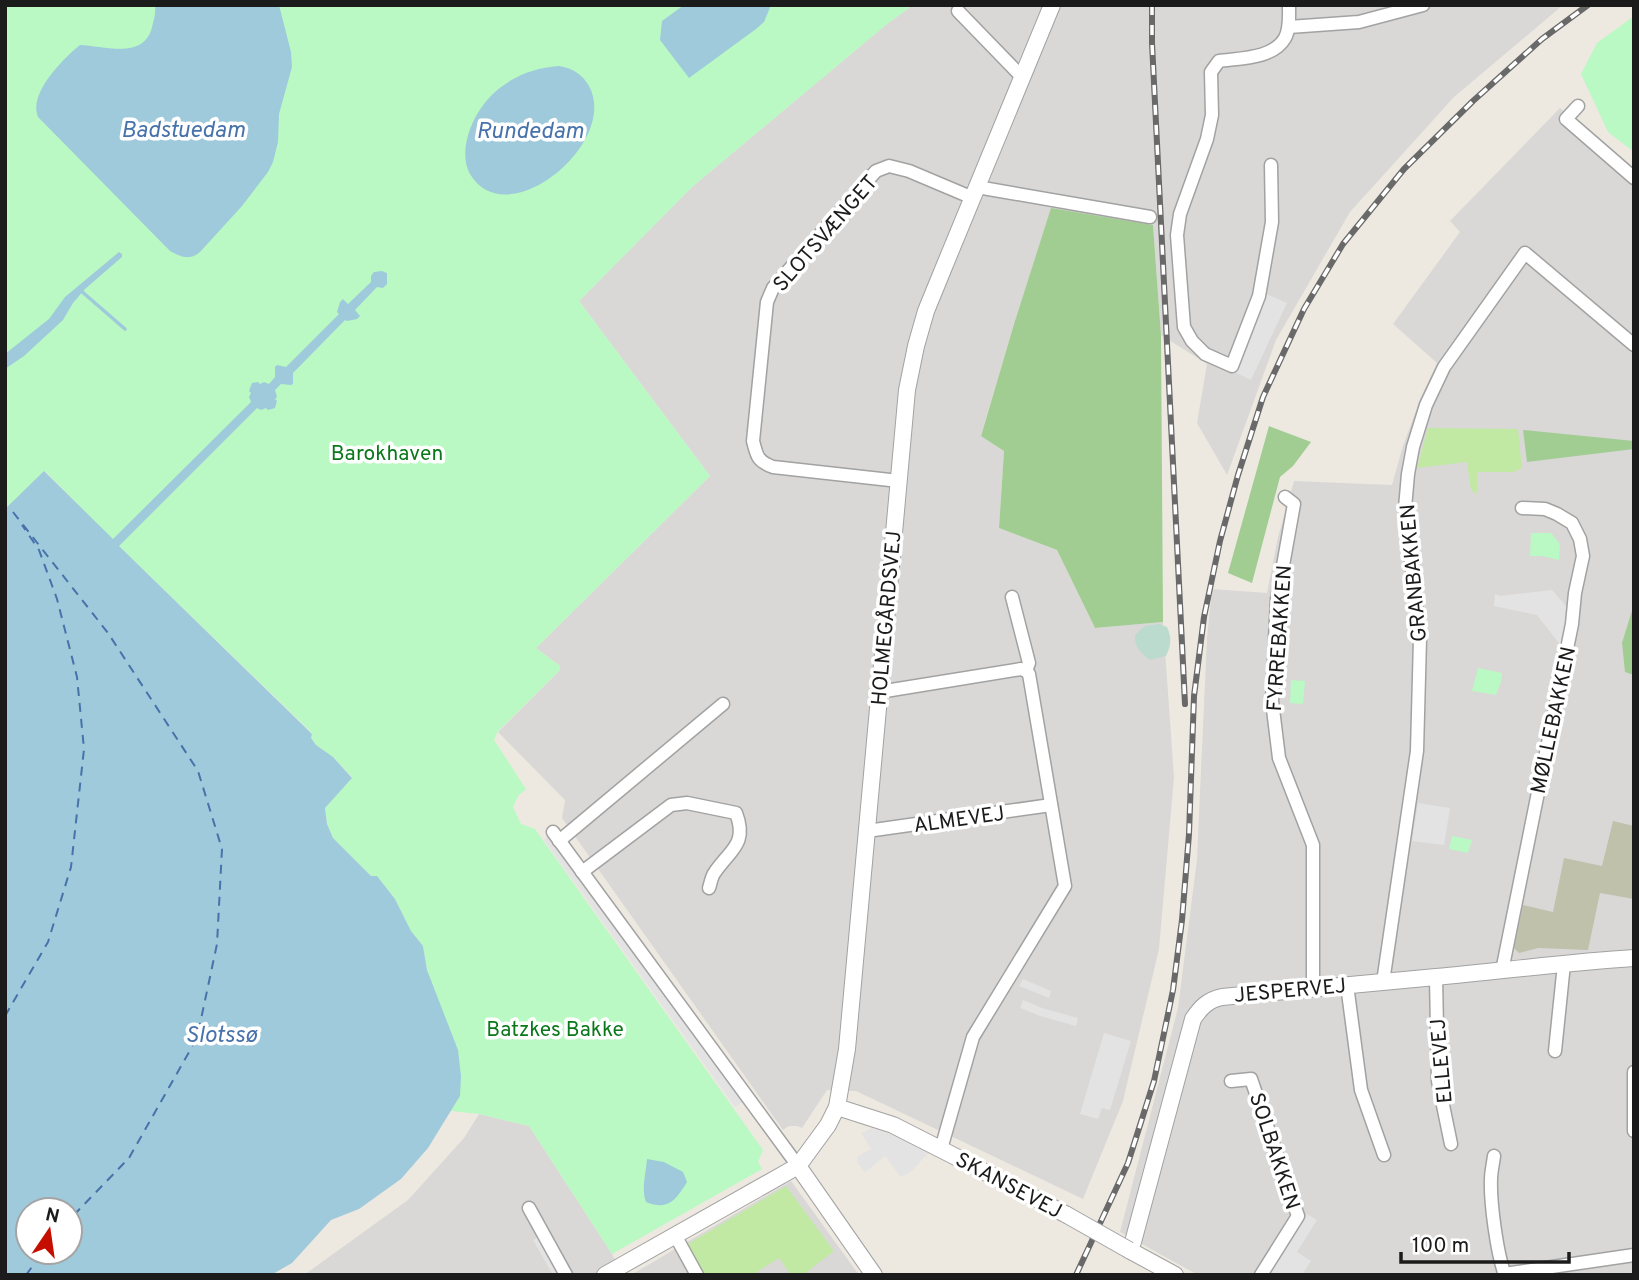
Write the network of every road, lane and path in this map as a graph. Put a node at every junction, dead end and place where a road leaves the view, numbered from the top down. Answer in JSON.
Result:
{"nodes":[{"id":1,"x":1052,"y":5,"type":"edge"},
{"id":2,"x":1289,"y":5,"type":"edge"},
{"id":3,"x":1423,"y":5,"type":"edge"},
{"id":4,"x":958,"y":11,"type":"dead end"},
{"id":5,"x":1289,"y":27,"type":"junction"},
{"id":6,"x":1022,"y":77,"type":"junction"},
{"id":7,"x":1578,"y":106,"type":"dead end"},
{"id":8,"x":1271,"y":165,"type":"dead end"},
{"id":9,"x":1634,"y":178,"type":"edge"},
{"id":10,"x":975,"y":192,"type":"junction"},
{"id":11,"x":1150,"y":217,"type":"dead end"},
{"id":12,"x":1634,"y":345,"type":"edge"},
{"id":13,"x":899,"y":481,"type":"junction"},
{"id":14,"x":1285,"y":497,"type":"dead end"},
{"id":15,"x":1522,"y":508,"type":"dead end"},
{"id":16,"x":1012,"y":597,"type":"dead end"},
{"id":17,"x":1026,"y":671,"type":"junction"},
{"id":18,"x":879,"y":692,"type":"junction"},
{"id":19,"x":723,"y":704,"type":"dead end"},
{"id":20,"x":1051,"y":805,"type":"junction"},
{"id":21,"x":867,"y":831,"type":"junction"},
{"id":22,"x":582,"y":872,"type":"junction"},
{"id":23,"x":709,"y":888,"type":"dead end"},
{"id":24,"x":1634,"y":958,"type":"edge"},
{"id":25,"x":1564,"y":964,"type":"junction"},
{"id":26,"x":1502,"y":971,"type":"junction"},
{"id":27,"x":1436,"y":977,"type":"junction"},
{"id":28,"x":1383,"y":982,"type":"junction"},
{"id":29,"x":1347,"y":985,"type":"junction"},
{"id":30,"x":1313,"y":987,"type":"junction"},
{"id":31,"x":1555,"y":1051,"type":"dead end"},
{"id":32,"x":1634,"y":1072,"type":"edge"},
{"id":33,"x":1231,"y":1081,"type":"dead end"},
{"id":34,"x":837,"y":1107,"type":"junction"},
{"id":35,"x":1634,"y":1131,"type":"edge"},
{"id":36,"x":1451,"y":1144,"type":"dead end"},
{"id":37,"x":941,"y":1149,"type":"junction"},
{"id":38,"x":1384,"y":1155,"type":"dead end"},
{"id":39,"x":1494,"y":1156,"type":"dead end"},
{"id":40,"x":798,"y":1166,"type":"junction"},
{"id":41,"x":529,"y":1208,"type":"dead end"},
{"id":42,"x":675,"y":1235,"type":"junction"},
{"id":43,"x":1129,"y":1250,"type":"junction"},
{"id":44,"x":1634,"y":1255,"type":"edge"},
{"id":45,"x":566,"y":1275,"type":"edge"},
{"id":46,"x":605,"y":1275,"type":"edge"},
{"id":47,"x":697,"y":1275,"type":"edge"},
{"id":48,"x":874,"y":1275,"type":"edge"},
{"id":49,"x":1175,"y":1275,"type":"edge"},
{"id":50,"x":1261,"y":1275,"type":"edge"},
{"id":51,"x":1507,"y":1275,"type":"edge"}],
"edges":[{"from":1,"to":6,"type":"street","name":"HOLMEGÅRDSVEJ"},
{"from":2,"to":5,"type":"street"},
{"from":3,"to":5,"type":"street"},
{"from":4,"to":6,"type":"street"},
{"from":5,"to":8,"type":"street"},
{"from":6,"to":10,"type":"street","name":"HOLMEGÅRDSVEJ"},
{"from":7,"to":9,"type":"street"},
{"from":10,"to":11,"type":"street"},
{"from":10,"to":13,"type":"street","name":"HOLMEGÅRDSVEJ"},
{"from":10,"to":13,"type":"street","name":"SLOTSVÆNGET"},
{"from":12,"to":28,"type":"street","name":"GRANBAKKEN"},
{"from":13,"to":18,"type":"street","name":"HOLMEGÅRDSVEJ"},
{"from":14,"to":30,"type":"street","name":"FYRREBAKKEN"},
{"from":15,"to":26,"type":"street","name":"MØLLEBAKKEN"},
{"from":16,"to":17,"type":"street"},
{"from":17,"to":18,"type":"street"},
{"from":17,"to":20,"type":"street"},
{"from":18,"to":21,"type":"street","name":"HOLMEGÅRDSVEJ"},
{"from":19,"to":22,"type":"street"},
{"from":20,"to":21,"type":"street","name":"ALMEVEJ"},
{"from":20,"to":37,"type":"street"},
{"from":21,"to":34,"type":"street","name":"HOLMEGÅRDSVEJ"},
{"from":22,"to":23,"type":"street"},
{"from":22,"to":40,"type":"street"},
{"from":24,"to":25,"type":"street","name":"JESPERVEJ"},
{"from":25,"to":26,"type":"street","name":"JESPERVEJ"},
{"from":25,"to":31,"type":"street"},
{"from":26,"to":27,"type":"street","name":"JESPERVEJ"},
{"from":27,"to":28,"type":"street","name":"JESPERVEJ"},
{"from":27,"to":36,"type":"street","name":"ELLEVEJ"},
{"from":28,"to":29,"type":"street","name":"JESPERVEJ"},
{"from":29,"to":30,"type":"street","name":"JESPERVEJ"},
{"from":29,"to":38,"type":"street"},
{"from":30,"to":43,"type":"street","name":"JESPERVEJ"},
{"from":32,"to":35,"type":"street"},
{"from":33,"to":50,"type":"street","name":"SOLBAKKEN"},
{"from":34,"to":37,"type":"street","name":"SKANSEVEJ"},
{"from":34,"to":40,"type":"street","name":"HOLMEGÅRDSVEJ"},
{"from":37,"to":43,"type":"street","name":"SKANSEVEJ","bridge":true},
{"from":39,"to":51,"type":"street"},
{"from":40,"to":42,"type":"street"},
{"from":40,"to":48,"type":"street"},
{"from":41,"to":45,"type":"street"},
{"from":42,"to":46,"type":"street"},
{"from":42,"to":47,"type":"street"},
{"from":43,"to":49,"type":"street","name":"SKANSEVEJ"},
{"from":44,"to":51,"type":"street"}]}
